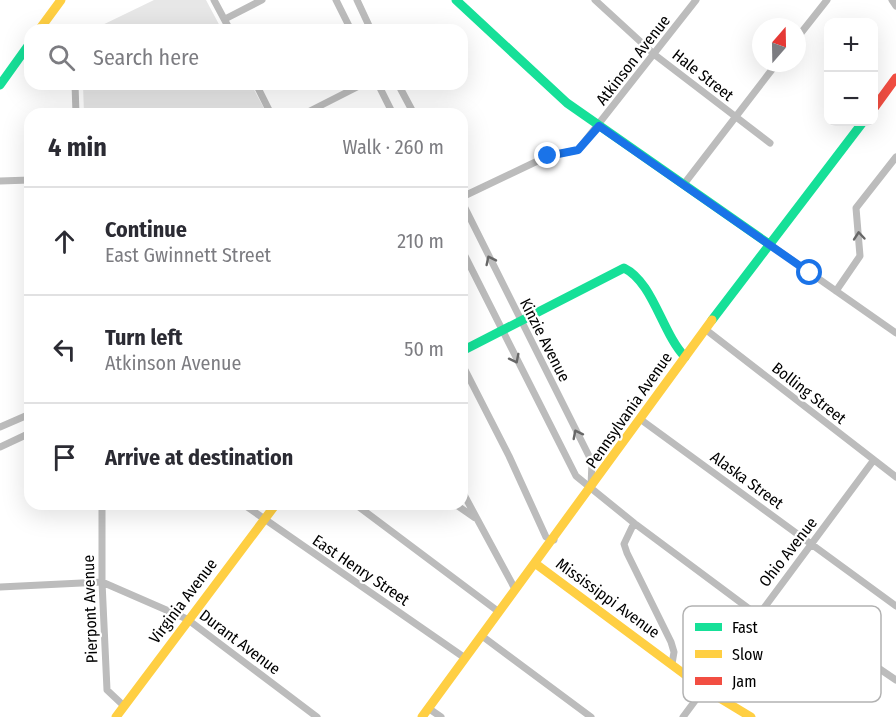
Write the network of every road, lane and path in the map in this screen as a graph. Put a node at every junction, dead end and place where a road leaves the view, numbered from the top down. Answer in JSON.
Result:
{"nodes":[{"id":1,"x":61,"y":0,"type":"edge"},
{"id":2,"x":214,"y":0,"type":"edge"},
{"id":3,"x":262,"y":0,"type":"edge"},
{"id":4,"x":336,"y":0,"type":"edge"},
{"id":5,"x":357,"y":0,"type":"edge"},
{"id":6,"x":456,"y":0,"type":"edge"},
{"id":7,"x":595,"y":0,"type":"edge"},
{"id":8,"x":696,"y":0,"type":"edge"},
{"id":9,"x":827,"y":0,"type":"edge"},
{"id":10,"x":892,"y":0,"type":"edge"},
{"id":11,"x":896,"y":6,"type":"edge"},
{"id":12,"x":225,"y":19,"type":"junction"},
{"id":13,"x":43,"y":24,"type":"edge"},
{"id":14,"x":227,"y":24,"type":"edge"},
{"id":15,"x":348,"y":24,"type":"edge"},
{"id":16,"x":368,"y":24,"type":"edge"},
{"id":17,"x":806,"y":27,"type":"edge"},
{"id":18,"x":24,"y":51,"type":"edge"},
{"id":19,"x":655,"y":55,"type":"junction"},
{"id":20,"x":770,"y":72,"type":"edge"},
{"id":21,"x":896,"y":78,"type":"edge"},
{"id":22,"x":0,"y":85,"type":"edge"},
{"id":23,"x":75,"y":90,"type":"edge"},
{"id":24,"x":259,"y":90,"type":"edge"},
{"id":25,"x":351,"y":90,"type":"edge"},
{"id":26,"x":381,"y":90,"type":"edge"},
{"id":27,"x":401,"y":90,"type":"edge"},
{"id":28,"x":878,"y":101,"type":"edge"},
{"id":29,"x":76,"y":108,"type":"edge"},
{"id":30,"x":268,"y":108,"type":"edge"},
{"id":31,"x":316,"y":108,"type":"edge"},
{"id":32,"x":390,"y":108,"type":"edge"},
{"id":33,"x":411,"y":108,"type":"edge"},
{"id":34,"x":735,"y":117,"type":"junction"},
{"id":35,"x":599,"y":126,"type":"junction"},
{"id":36,"x":860,"y":126,"type":"edge"},
{"id":37,"x":770,"y":142,"type":"dead end"},
{"id":38,"x":896,"y":157,"type":"edge"},
{"id":39,"x":24,"y":180,"type":"edge"},
{"id":40,"x":0,"y":181,"type":"edge"},
{"id":41,"x":684,"y":184,"type":"junction"},
{"id":42,"x":468,"y":200,"type":"edge"},
{"id":43,"x":468,"y":215,"type":"edge"},
{"id":44,"x":769,"y":244,"type":"junction"},
{"id":45,"x":468,"y":262,"type":"edge"},
{"id":46,"x":836,"y":291,"type":"junction"},
{"id":47,"x":520,"y":321,"type":"junction"},
{"id":48,"x":705,"y":329,"type":"junction"},
{"id":49,"x":501,"y":331,"type":"junction"},
{"id":50,"x":896,"y":333,"type":"edge"},
{"id":51,"x":468,"y":348,"type":"edge"},
{"id":52,"x":685,"y":357,"type":"junction"},
{"id":53,"x":468,"y":376,"type":"edge"},
{"id":54,"x":24,"y":417,"type":"edge"},
{"id":55,"x":640,"y":419,"type":"junction"},
{"id":56,"x":0,"y":427,"type":"edge"},
{"id":57,"x":24,"y":436,"type":"edge"},
{"id":58,"x":0,"y":447,"type":"edge"},
{"id":59,"x":873,"y":461,"type":"junction"},
{"id":60,"x":896,"y":477,"type":"edge"},
{"id":61,"x":591,"y":489,"type":"junction"},
{"id":62,"x":468,"y":503,"type":"edge"},
{"id":63,"x":102,"y":510,"type":"edge"},
{"id":64,"x":251,"y":510,"type":"edge"},
{"id":65,"x":272,"y":510,"type":"edge"},
{"id":66,"x":363,"y":510,"type":"edge"},
{"id":67,"x":463,"y":510,"type":"edge"},
{"id":68,"x":476,"y":519,"type":"junction"},
{"id":69,"x":264,"y":520,"type":"junction"},
{"id":70,"x":634,"y":523,"type":"junction"},
{"id":71,"x":554,"y":540,"type":"junction"},
{"id":72,"x":812,"y":544,"type":"junction"},
{"id":73,"x":536,"y":564,"type":"junction"},
{"id":74,"x":102,"y":582,"type":"junction"},
{"id":75,"x":0,"y":587,"type":"edge"},
{"id":76,"x":514,"y":589,"type":"junction"},
{"id":77,"x":745,"y":606,"type":"edge"},
{"id":78,"x":764,"y":606,"type":"edge"},
{"id":79,"x":896,"y":606,"type":"edge"},
{"id":80,"x":499,"y":612,"type":"junction"},
{"id":81,"x":187,"y":619,"type":"junction"},
{"id":82,"x":482,"y":636,"type":"junction"},
{"id":83,"x":465,"y":658,"type":"junction"},
{"id":84,"x":672,"y":664,"type":"junction"},
{"id":85,"x":881,"y":670,"type":"edge"},
{"id":86,"x":683,"y":673,"type":"edge"},
{"id":87,"x":896,"y":680,"type":"edge"},
{"id":88,"x":693,"y":702,"type":"edge"},
{"id":89,"x":726,"y":702,"type":"edge"},
{"id":90,"x":124,"y":706,"type":"junction"},
{"id":91,"x":428,"y":708,"type":"junction"},
{"id":92,"x":116,"y":717,"type":"edge"},
{"id":93,"x":317,"y":717,"type":"edge"},
{"id":94,"x":422,"y":717,"type":"edge"},
{"id":95,"x":441,"y":717,"type":"edge"},
{"id":96,"x":591,"y":717,"type":"edge"},
{"id":97,"x":682,"y":717,"type":"edge"},
{"id":98,"x":751,"y":717,"type":"edge"}],
"edges":[{"from":1,"to":13,"type":"main road"},
{"from":2,"to":12,"type":"street"},
{"from":3,"to":12,"type":"street"},
{"from":4,"to":15,"type":"street"},
{"from":5,"to":16,"type":"street"},
{"from":6,"to":35,"type":"main road"},
{"from":7,"to":19,"type":"street","name":"Hale Street"},
{"from":8,"to":19,"type":"street","name":"Atkinson Avenue"},
{"from":9,"to":17,"type":"street"},
{"from":10,"to":11,"type":"street"},
{"from":12,"to":14,"type":"street"},
{"from":18,"to":22,"type":"main road"},
{"from":19,"to":34,"type":"street","name":"Hale Street"},
{"from":19,"to":35,"type":"street","name":"Atkinson Avenue"},
{"from":20,"to":34,"type":"street"},
{"from":21,"to":28,"type":"main road"},
{"from":23,"to":29,"type":"street"},
{"from":24,"to":30,"type":"street"},
{"from":25,"to":31,"type":"street"},
{"from":26,"to":32,"type":"street"},
{"from":27,"to":33,"type":"street"},
{"from":34,"to":37,"type":"street","name":"Hale Street"},
{"from":34,"to":41,"type":"street"},
{"from":35,"to":41,"type":"main road"},
{"from":35,"to":42,"type":"street","name":"Atkinson Avenue"},
{"from":36,"to":44,"type":"main road","name":"Pennsylvania Avenue"},
{"from":46,"to":38,"type":"street","one_way":true},
{"from":39,"to":40,"type":"street"},
{"from":41,"to":44,"type":"main road"},
{"from":47,"to":43,"type":"street","name":"Kinzie Avenue","one_way":true},
{"from":44,"to":46,"type":"street"},
{"from":44,"to":48,"type":"main road","name":"Pennsylvania Avenue"},
{"from":45,"to":49,"type":"street"},
{"from":46,"to":50,"type":"street"},
{"from":47,"to":49,"type":"main road"},
{"from":47,"to":52,"type":"main road"},
{"from":61,"to":47,"type":"street","name":"Kinzie Avenue","one_way":true},
{"from":48,"to":52,"type":"main road","name":"Pennsylvania Avenue"},
{"from":48,"to":59,"type":"street","name":"Bolling Street"},
{"from":49,"to":51,"type":"main road"},
{"from":49,"to":61,"type":"street","one_way":true},
{"from":52,"to":55,"type":"main road","name":"Pennsylvania Avenue"},
{"from":53,"to":71,"type":"street"},
{"from":54,"to":56,"type":"street"},
{"from":55,"to":61,"type":"main road","name":"Pennsylvania Avenue"},
{"from":55,"to":72,"type":"street","name":"Alaska Street"},
{"from":57,"to":58,"type":"street"},
{"from":59,"to":60,"type":"street","name":"Bolling Street"},
{"from":59,"to":72,"type":"street","name":"Ohio Avenue"},
{"from":61,"to":70,"type":"street"},
{"from":61,"to":71,"type":"main road","name":"Pennsylvania Avenue"},
{"from":62,"to":68,"type":"street"},
{"from":63,"to":74,"type":"street","name":"Pierpont Avenue"},
{"from":64,"to":69,"type":"street","name":"East Henry Street"},
{"from":65,"to":69,"type":"main road","name":"Virginia Avenue"},
{"from":66,"to":80,"type":"street"},
{"from":67,"to":68,"type":"street"},
{"from":68,"to":76,"type":"street"},
{"from":69,"to":81,"type":"main road","name":"Virginia Avenue"},
{"from":69,"to":83,"type":"street","name":"East Henry Street"},
{"from":70,"to":77,"type":"street"},
{"from":70,"to":84,"type":"street"},
{"from":71,"to":73,"type":"main road","name":"Pennsylvania Avenue"},
{"from":72,"to":78,"type":"street","name":"Ohio Avenue"},
{"from":72,"to":79,"type":"street","name":"Alaska Street"},
{"from":73,"to":76,"type":"main road","name":"Pennsylvania Avenue"},
{"from":73,"to":84,"type":"main road","name":"Mississippi Avenue"},
{"from":74,"to":75,"type":"street","name":"Durant Avenue"},
{"from":74,"to":81,"type":"street","name":"Durant Avenue"},
{"from":74,"to":90,"type":"street","name":"Pierpont Avenue"},
{"from":76,"to":80,"type":"main road","name":"Pennsylvania Avenue"},
{"from":80,"to":82,"type":"main road","name":"Pennsylvania Avenue"},
{"from":81,"to":90,"type":"main road","name":"Virginia Avenue"},
{"from":81,"to":93,"type":"street","name":"Durant Avenue"},
{"from":82,"to":83,"type":"main road","name":"Pennsylvania Avenue"},
{"from":82,"to":96,"type":"street"},
{"from":83,"to":91,"type":"main road","name":"Pennsylvania Avenue"},
{"from":84,"to":86,"type":"main road","name":"Mississippi Avenue"},
{"from":85,"to":87,"type":"street"},
{"from":88,"to":97,"type":"street","name":"Ohio Avenue"},
{"from":89,"to":98,"type":"main road","name":"Mississippi Avenue"},
{"from":90,"to":92,"type":"main road","name":"Virginia Avenue"},
{"from":91,"to":94,"type":"main road","name":"Pennsylvania Avenue"},
{"from":91,"to":95,"type":"street"}]}
